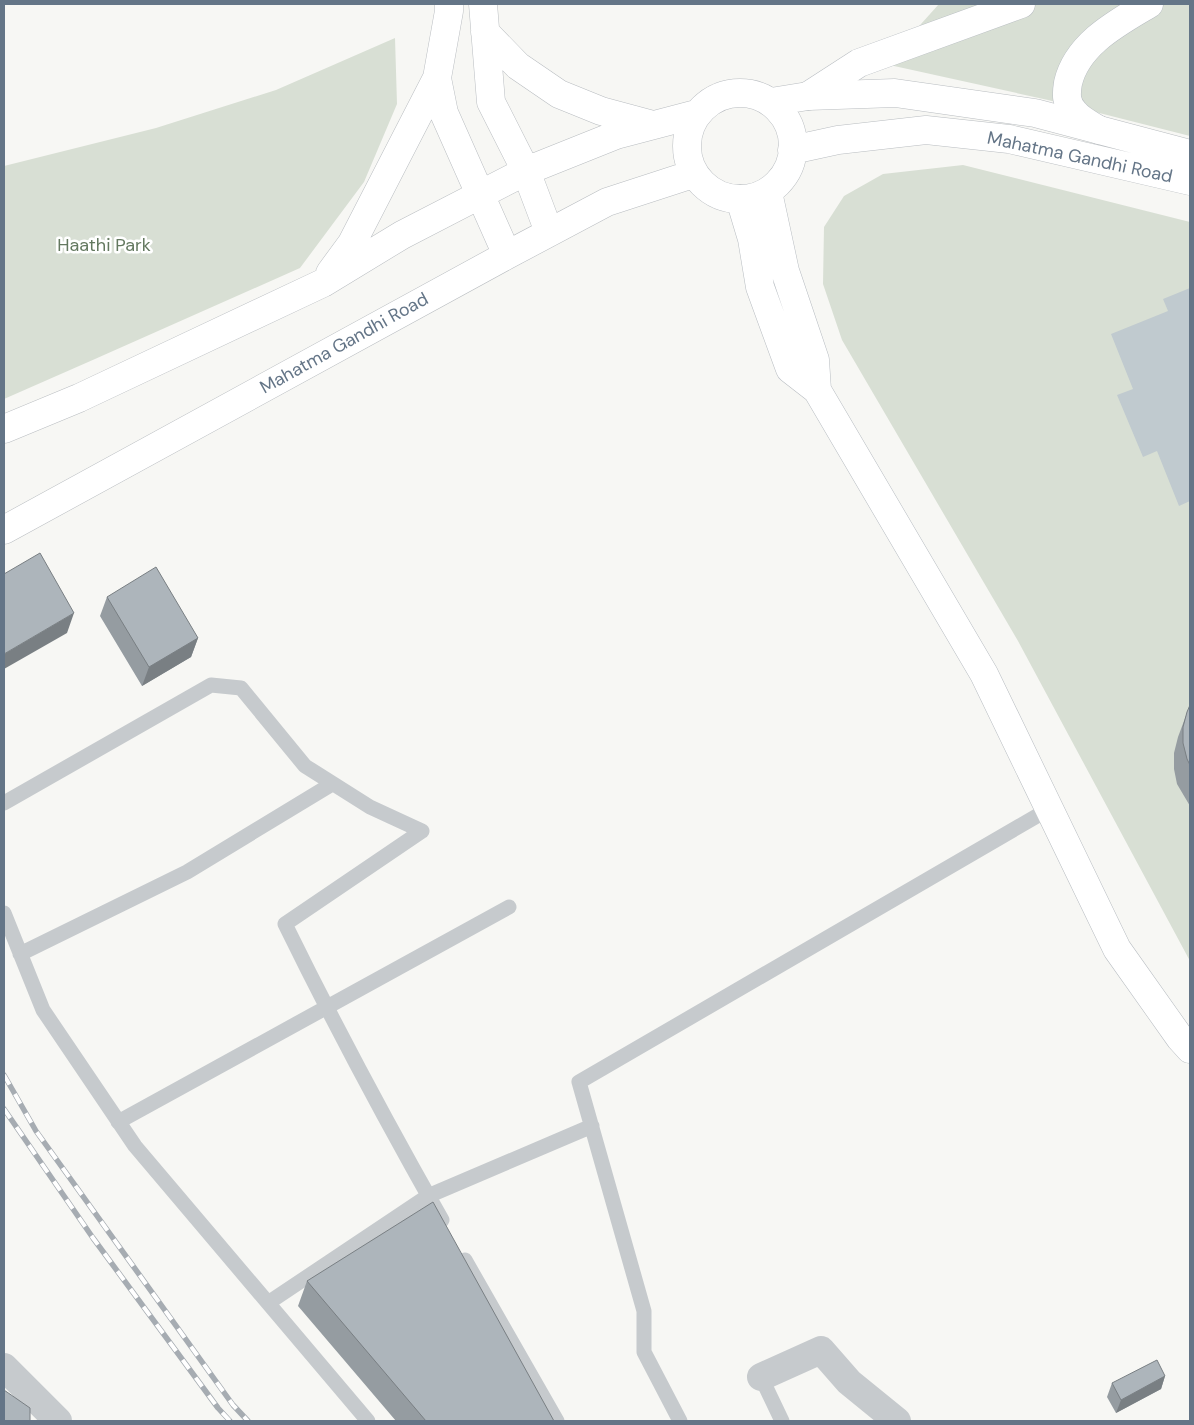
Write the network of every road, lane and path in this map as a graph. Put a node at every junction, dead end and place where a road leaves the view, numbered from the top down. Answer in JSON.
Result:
{"nodes":[{"id":1,"x":1021,"y":4,"type":"edge"},
{"id":2,"x":1149,"y":4,"type":"edge"},
{"id":3,"x":449,"y":7,"type":"edge"},
{"id":4,"x":484,"y":16,"type":"edge"},
{"id":5,"x":437,"y":78,"type":"junction"},
{"id":6,"x":808,"y":96,"type":"junction"},
{"id":7,"x":771,"y":102,"type":"junction"},
{"id":8,"x":696,"y":114,"type":"junction"},
{"id":9,"x":654,"y":126,"type":"junction"},
{"id":10,"x":1099,"y":130,"type":"junction"},
{"id":11,"x":792,"y":150,"type":"junction"},
{"id":12,"x":1190,"y":154,"type":"edge"},
{"id":13,"x":526,"y":170,"type":"junction"},
{"id":14,"x":693,"y":174,"type":"junction"},
{"id":15,"x":1190,"y":181,"type":"edge"},
{"id":16,"x":768,"y":192,"type":"junction"},
{"id":17,"x":480,"y":195,"type":"junction"},
{"id":18,"x":740,"y":199,"type":"junction"},
{"id":19,"x":549,"y":232,"type":"junction"},
{"id":20,"x":507,"y":255,"type":"junction"},
{"id":21,"x":323,"y":283,"type":"junction"},
{"id":22,"x":817,"y":390,"type":"junction"},
{"id":23,"x":4,"y":428,"type":"edge"},
{"id":24,"x":4,"y":530,"type":"edge"},
{"id":25,"x":332,"y":784,"type":"junction"},
{"id":26,"x":4,"y":803,"type":"edge"},
{"id":27,"x":1049,"y":809,"type":"junction"},
{"id":28,"x":509,"y":907,"type":"dead end"},
{"id":29,"x":4,"y":913,"type":"edge"},
{"id":30,"x":20,"y":954,"type":"junction"},
{"id":31,"x":327,"y":1008,"type":"junction"},
{"id":32,"x":1190,"y":1050,"type":"edge"},
{"id":33,"x":118,"y":1122,"type":"junction"},
{"id":34,"x":592,"y":1126,"type":"junction"},
{"id":35,"x":428,"y":1196,"type":"junction"},
{"id":36,"x":448,"y":1230,"type":"edge"},
{"id":37,"x":458,"y":1248,"type":"edge"},
{"id":38,"x":268,"y":1303,"type":"junction"},
{"id":39,"x":4,"y":1367,"type":"edge"},
{"id":40,"x":761,"y":1377,"type":"joint"},
{"id":41,"x":58,"y":1421,"type":"edge"},
{"id":42,"x":368,"y":1421,"type":"edge"},
{"id":43,"x":557,"y":1421,"type":"edge"},
{"id":44,"x":680,"y":1421,"type":"edge"},
{"id":45,"x":782,"y":1421,"type":"edge"},
{"id":46,"x":897,"y":1421,"type":"edge"}],
"edges":[{"from":1,"to":6,"type":"main road"},
{"from":2,"to":10,"type":"main road"},
{"from":3,"to":4,"type":"main road"},
{"from":3,"to":5,"type":"main road"},
{"from":4,"to":9,"type":"main road"},
{"from":4,"to":13,"type":"main road"},
{"from":5,"to":17,"type":"main road"},
{"from":5,"to":21,"type":"main road"},
{"from":6,"to":7,"type":"main road","name":"Mahatma Gandhi Road"},
{"from":6,"to":10,"type":"main road","name":"Mahatma Gandhi Road"},
{"from":7,"to":8,"type":"main road"},
{"from":7,"to":11,"type":"main road"},
{"from":8,"to":9,"type":"main road"},
{"from":8,"to":14,"type":"main road"},
{"from":9,"to":13,"type":"main road"},
{"from":10,"to":12,"type":"main road","name":"Mahatma Gandhi Road"},
{"from":11,"to":15,"type":"main road","name":"Mahatma Gandhi Road"},
{"from":11,"to":16,"type":"main road"},
{"from":13,"to":17,"type":"main road"},
{"from":13,"to":19,"type":"main road"},
{"from":14,"to":18,"type":"main road"},
{"from":14,"to":19,"type":"main road","name":"Mahatma Gandhi Road"},
{"from":16,"to":18,"type":"main road"},
{"from":16,"to":22,"type":"main road"},
{"from":17,"to":20,"type":"main road"},
{"from":17,"to":21,"type":"main road"},
{"from":18,"to":22,"type":"main road"},
{"from":19,"to":20,"type":"main road","name":"Mahatma Gandhi Road"},
{"from":20,"to":24,"type":"main road","name":"Mahatma Gandhi Road"},
{"from":21,"to":23,"type":"main road"},
{"from":22,"to":27,"type":"main road"},
{"from":25,"to":26,"type":"lane"},
{"from":25,"to":30,"type":"lane"},
{"from":25,"to":31,"type":"lane"},
{"from":27,"to":32,"type":"main road"},
{"from":27,"to":34,"type":"lane"},
{"from":28,"to":31,"type":"lane"},
{"from":29,"to":30,"type":"lane"},
{"from":30,"to":33,"type":"lane"},
{"from":31,"to":33,"type":"lane"},
{"from":31,"to":35,"type":"lane"},
{"from":33,"to":38,"type":"lane"},
{"from":34,"to":35,"type":"lane"},
{"from":34,"to":44,"type":"lane"},
{"from":35,"to":36,"type":"lane"},
{"from":35,"to":38,"type":"lane"},
{"from":37,"to":43,"type":"lane"},
{"from":38,"to":42,"type":"lane"},
{"from":39,"to":41,"type":"street"},
{"from":40,"to":45,"type":"lane"},
{"from":40,"to":46,"type":"street"}]}
